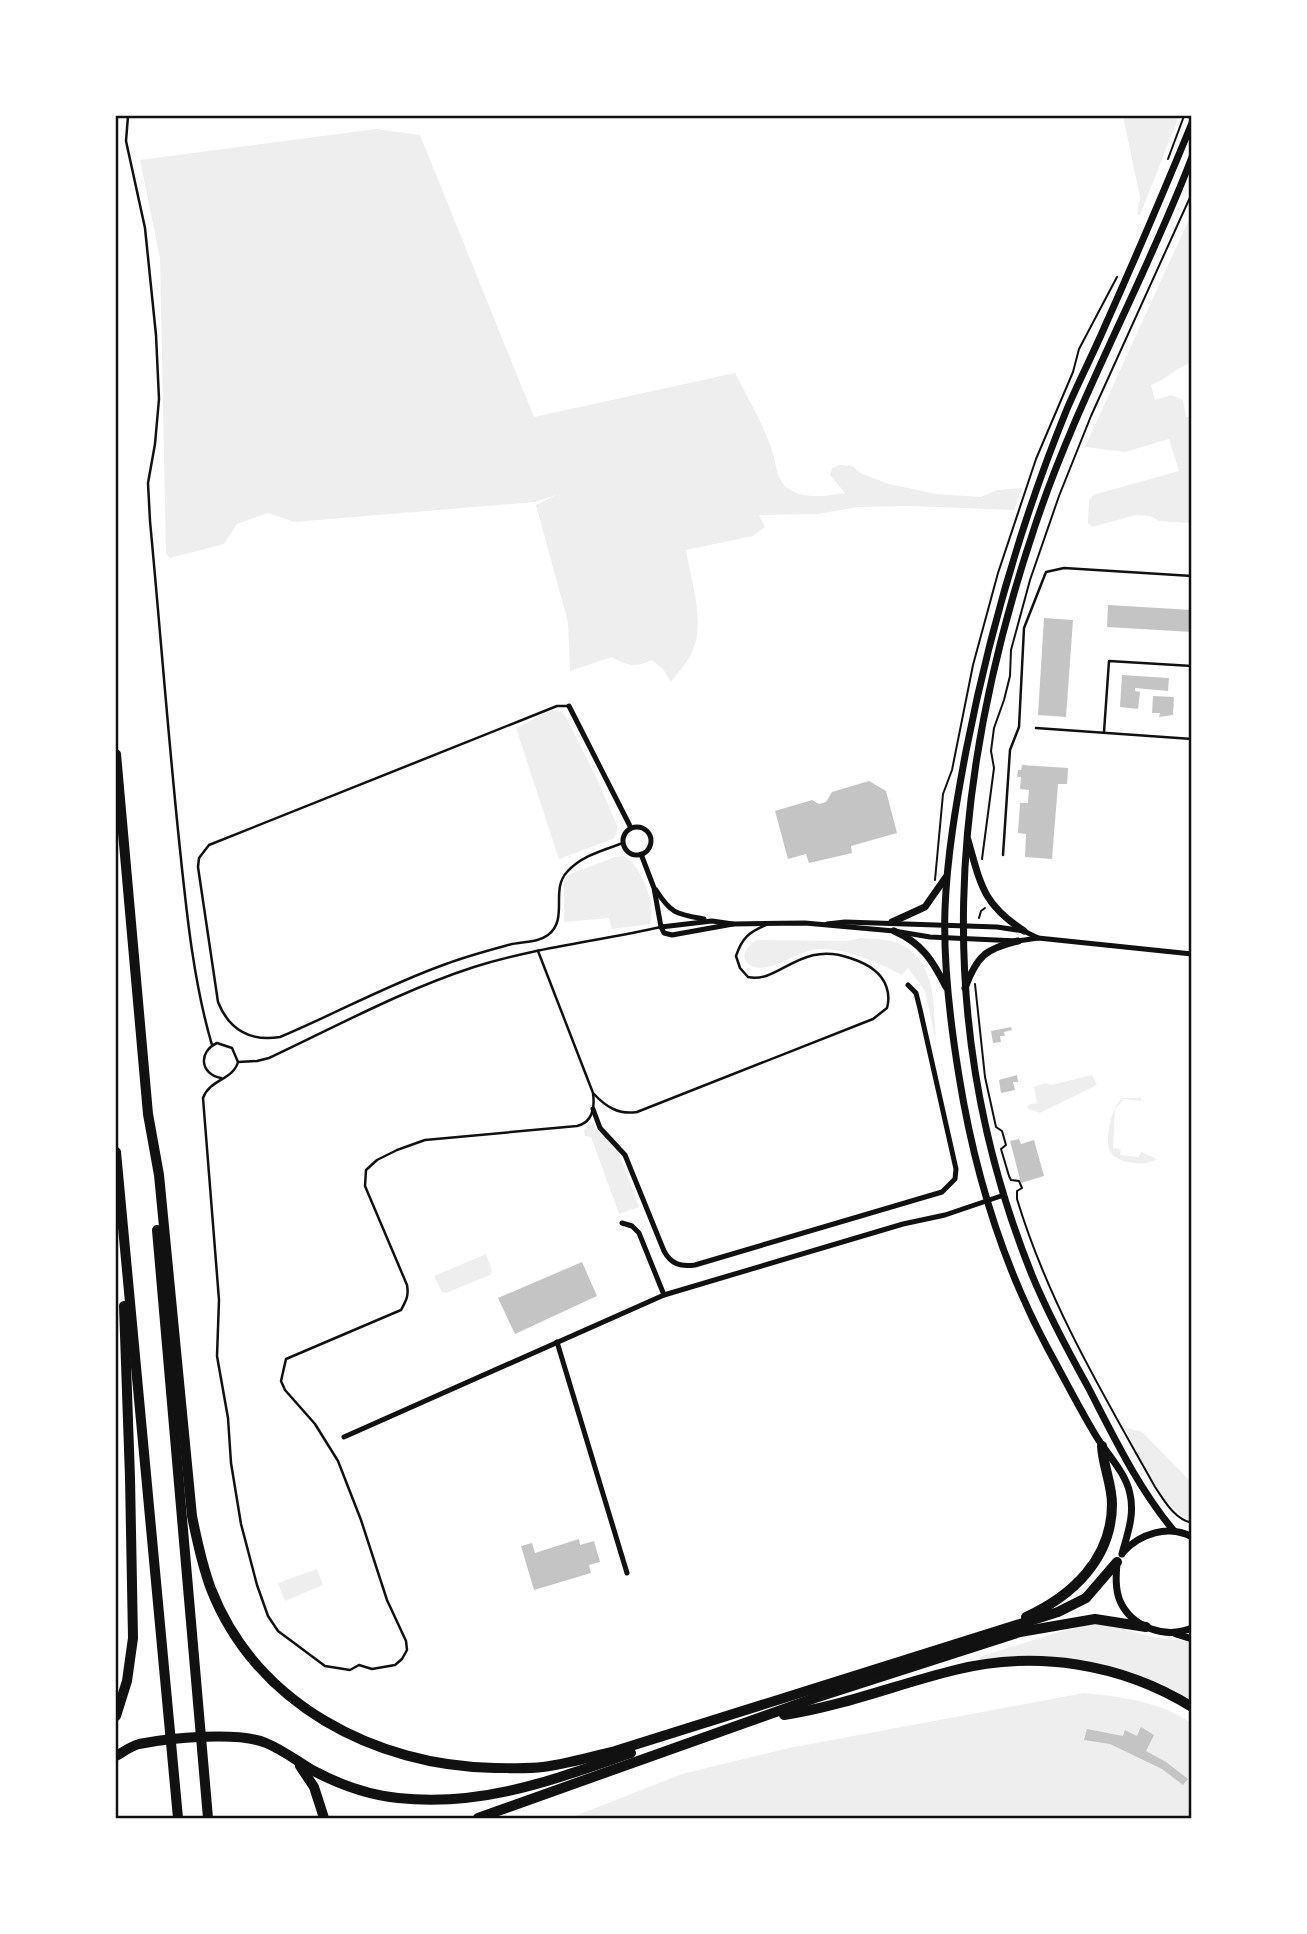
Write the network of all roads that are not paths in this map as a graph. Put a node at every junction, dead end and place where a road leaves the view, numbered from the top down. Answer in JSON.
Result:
{"nodes":[{"id":1,"x":128,"y":116,"type":"edge"},
{"id":2,"x":1192,"y":123,"type":"edge"},
{"id":3,"x":1192,"y":157,"type":"edge"},
{"id":4,"x":1192,"y":576,"type":"edge"},
{"id":5,"x":1192,"y":666,"type":"edge"},
{"id":6,"x":569,"y":706,"type":"joint"},
{"id":7,"x":1036,"y":728,"type":"dead end"},
{"id":8,"x":1104,"y":733,"type":"junction"},
{"id":9,"x":1192,"y":739,"type":"edge"},
{"id":10,"x":116,"y":754,"type":"edge"},
{"id":11,"x":631,"y":828,"type":"junction"},
{"id":12,"x":967,"y":836,"type":"junction"},
{"id":13,"x":623,"y":843,"type":"junction"},
{"id":14,"x":641,"y":854,"type":"junction"},
{"id":15,"x":1003,"y":855,"type":"dead end"},
{"id":16,"x":947,"y":876,"type":"junction"},
{"id":17,"x":654,"y":888,"type":"junction"},
{"id":18,"x":712,"y":921,"type":"junction"},
{"id":19,"x":733,"y":924,"type":"junction"},
{"id":20,"x":769,"y":924,"type":"junction"},
{"id":21,"x":945,"y":925,"type":"junction"},
{"id":22,"x":962,"y":925,"type":"junction"},
{"id":23,"x":661,"y":927,"type":"junction"},
{"id":24,"x":893,"y":927,"type":"junction"},
{"id":25,"x":1024,"y":931,"type":"junction"},
{"id":26,"x":945,"y":937,"type":"junction"},
{"id":27,"x":962,"y":937,"type":"junction"},
{"id":28,"x":1038,"y":938,"type":"junction"},
{"id":29,"x":1018,"y":941,"type":"junction"},
{"id":30,"x":538,"y":951,"type":"junction"},
{"id":31,"x":1192,"y":954,"type":"edge"},
{"id":32,"x":908,"y":985,"type":"dead end"},
{"id":33,"x":964,"y":990,"type":"junction"},
{"id":34,"x":948,"y":991,"type":"junction"},
{"id":35,"x":212,"y":1045,"type":"junction"},
{"id":36,"x":238,"y":1062,"type":"junction"},
{"id":37,"x":221,"y":1078,"type":"junction"},
{"id":38,"x":593,"y":1093,"type":"junction"},
{"id":39,"x":593,"y":1109,"type":"junction"},
{"id":40,"x":148,"y":1114,"type":"junction"},
{"id":41,"x":116,"y":1152,"type":"edge"},
{"id":42,"x":119,"y":1195,"type":"junction"},
{"id":43,"x":1004,"y":1195,"type":"junction"},
{"id":44,"x":987,"y":1201,"type":"junction"},
{"id":45,"x":622,"y":1223,"type":"dead end"},
{"id":46,"x":664,"y":1295,"type":"junction"},
{"id":47,"x":557,"y":1342,"type":"junction"},
{"id":48,"x":344,"y":1437,"type":"dead end"},
{"id":49,"x":1102,"y":1446,"type":"junction"},
{"id":50,"x":1174,"y":1531,"type":"junction"},
{"id":51,"x":1190,"y":1536,"type":"edge"},
{"id":52,"x":1119,"y":1558,"type":"junction"},
{"id":53,"x":627,"y":1573,"type":"dead end"},
{"id":54,"x":1146,"y":1627,"type":"junction"},
{"id":55,"x":1192,"y":1628,"type":"edge"},
{"id":56,"x":1168,"y":1633,"type":"junction"},
{"id":57,"x":987,"y":1634,"type":"junction"},
{"id":58,"x":1192,"y":1639,"type":"edge"},
{"id":59,"x":784,"y":1700,"type":"junction"},
{"id":60,"x":1192,"y":1707,"type":"edge"},
{"id":61,"x":116,"y":1716,"type":"edge"},
{"id":62,"x":766,"y":1717,"type":"junction"},
{"id":63,"x":286,"y":1754,"type":"junction"},
{"id":64,"x":116,"y":1756,"type":"edge"},
{"id":65,"x":178,"y":1818,"type":"edge"},
{"id":66,"x":208,"y":1818,"type":"edge"},
{"id":67,"x":324,"y":1818,"type":"edge"},
{"id":68,"x":478,"y":1818,"type":"edge"}],
"edges":[{"from":1,"to":35,"type":"lane"},
{"from":2,"to":16,"type":"main road"},
{"from":3,"to":12,"type":"main road"},
{"from":4,"to":15,"type":"lane"},
{"from":5,"to":8,"type":"lane"},
{"from":6,"to":11,"type":"street"},
{"from":6,"to":13,"type":"lane"},
{"from":7,"to":8,"type":"lane"},
{"from":8,"to":9,"type":"lane"},
{"from":10,"to":40,"type":"highway"},
{"from":11,"to":13,"type":"street"},
{"from":11,"to":14,"type":"street"},
{"from":12,"to":22,"type":"main road"},
{"from":12,"to":25,"type":"main road"},
{"from":13,"to":14,"type":"street"},
{"from":14,"to":17,"type":"street"},
{"from":16,"to":21,"type":"main road"},
{"from":16,"to":24,"type":"main road"},
{"from":17,"to":18,"type":"street"},
{"from":17,"to":23,"type":"street"},
{"from":18,"to":19,"type":"street"},
{"from":18,"to":23,"type":"street"},
{"from":19,"to":20,"type":"street"},
{"from":19,"to":23,"type":"street"},
{"from":20,"to":24,"type":"street"},
{"from":20,"to":38,"type":"lane"},
{"from":21,"to":22,"type":"street"},
{"from":21,"to":24,"type":"street"},
{"from":21,"to":26,"type":"main road"},
{"from":22,"to":25,"type":"street"},
{"from":22,"to":27,"type":"main road"},
{"from":23,"to":30,"type":"lane"},
{"from":24,"to":26,"type":"street"},
{"from":24,"to":34,"type":"main road"},
{"from":25,"to":28,"type":"street"},
{"from":26,"to":27,"type":"street"},
{"from":26,"to":34,"type":"main road"},
{"from":27,"to":29,"type":"street"},
{"from":27,"to":33,"type":"main road"},
{"from":28,"to":29,"type":"street"},
{"from":28,"to":31,"type":"street"},
{"from":29,"to":33,"type":"main road"},
{"from":30,"to":36,"type":"lane"},
{"from":30,"to":38,"type":"lane"},
{"from":32,"to":39,"type":"street"},
{"from":33,"to":43,"type":"main road"},
{"from":34,"to":44,"type":"main road"},
{"from":35,"to":36,"type":"lane"},
{"from":35,"to":37,"type":"lane"},
{"from":36,"to":37,"type":"lane"},
{"from":37,"to":39,"type":"lane"},
{"from":38,"to":39,"type":"lane"},
{"from":40,"to":59,"type":"highway"},
{"from":40,"to":66,"type":"highway"},
{"from":41,"to":42,"type":"highway"},
{"from":42,"to":61,"type":"highway"},
{"from":42,"to":65,"type":"highway"},
{"from":43,"to":44,"type":"street"},
{"from":43,"to":50,"type":"main road"},
{"from":44,"to":46,"type":"street"},
{"from":44,"to":49,"type":"main road"},
{"from":45,"to":46,"type":"street"},
{"from":46,"to":47,"type":"street"},
{"from":47,"to":48,"type":"street"},
{"from":47,"to":53,"type":"street"},
{"from":49,"to":52,"type":"main road"},
{"from":49,"to":57,"type":"highway"},
{"from":50,"to":51,"type":"main road"},
{"from":50,"to":52,"type":"main road"},
{"from":52,"to":54,"type":"main road"},
{"from":52,"to":57,"type":"highway"},
{"from":54,"to":56,"type":"main road"},
{"from":54,"to":62,"type":"highway"},
{"from":55,"to":56,"type":"main road"},
{"from":56,"to":58,"type":"main road"},
{"from":57,"to":59,"type":"highway"},
{"from":59,"to":63,"type":"highway"},
{"from":60,"to":62,"type":"highway"},
{"from":62,"to":68,"type":"highway"},
{"from":63,"to":64,"type":"highway"},
{"from":63,"to":67,"type":"highway"}]}
